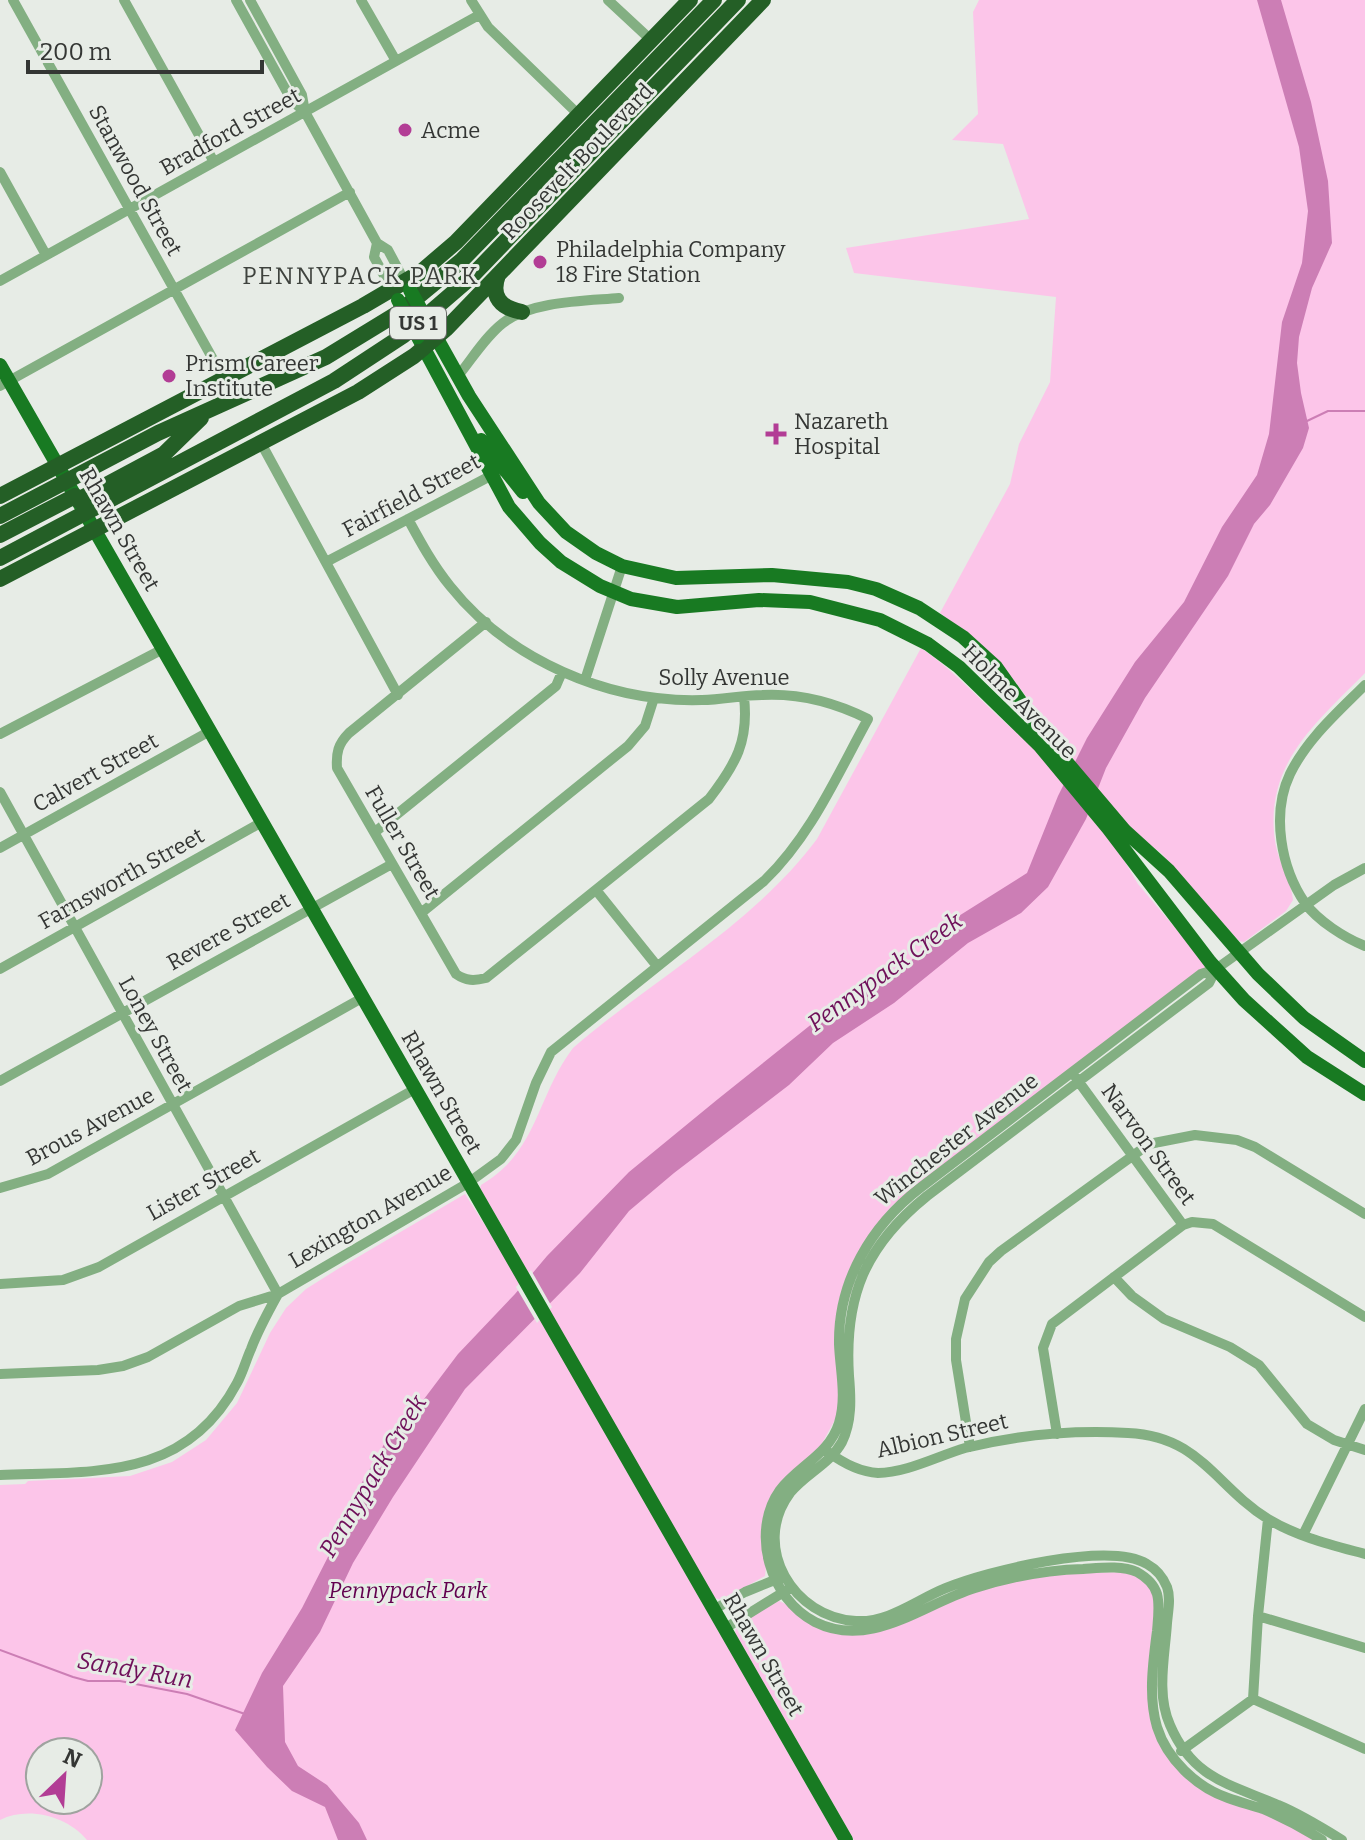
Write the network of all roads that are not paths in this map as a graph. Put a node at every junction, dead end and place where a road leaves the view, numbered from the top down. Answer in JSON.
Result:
{"nodes":[{"id":1,"x":13,"y":0,"type":"edge"},
{"id":2,"x":124,"y":0,"type":"edge"},
{"id":3,"x":236,"y":0,"type":"edge"},
{"id":4,"x":250,"y":0,"type":"edge"},
{"id":5,"x":361,"y":0,"type":"edge"},
{"id":6,"x":471,"y":0,"type":"edge"},
{"id":7,"x":608,"y":0,"type":"edge"},
{"id":8,"x":690,"y":0,"type":"edge"},
{"id":9,"x":714,"y":0,"type":"edge"},
{"id":10,"x":738,"y":0,"type":"edge"},
{"id":11,"x":763,"y":0,"type":"edge"},
{"id":12,"x":479,"y":15,"type":"junction"},
{"id":13,"x":651,"y":40,"type":"junction"},
{"id":14,"x":396,"y":61,"type":"junction"},
{"id":15,"x":305,"y":112,"type":"junction"},
{"id":16,"x":579,"y":115,"type":"junction"},
{"id":17,"x":214,"y":162,"type":"junction"},
{"id":18,"x":0,"y":172,"type":"edge"},
{"id":19,"x":350,"y":192,"type":"junction"},
{"id":20,"x":129,"y":209,"type":"junction"},
{"id":21,"x":46,"y":255,"type":"junction"},
{"id":22,"x":498,"y":275,"type":"junction"},
{"id":23,"x":0,"y":281,"type":"edge"},
{"id":24,"x":175,"y":290,"type":"junction"},
{"id":25,"x":401,"y":290,"type":"junction"},
{"id":26,"x":619,"y":298,"type":"dead end"},
{"id":27,"x":522,"y":312,"type":"junction"},
{"id":28,"x":427,"y":337,"type":"junction"},
{"id":29,"x":0,"y":365,"type":"edge"},
{"id":30,"x":458,"y":376,"type":"junction"},
{"id":31,"x":224,"y":379,"type":"junction"},
{"id":32,"x":5,"y":383,"type":"edge"},
{"id":33,"x":215,"y":407,"type":"junction"},
{"id":34,"x":261,"y":443,"type":"junction"},
{"id":35,"x":504,"y":470,"type":"junction"},
{"id":36,"x":62,"y":473,"type":"junction"},
{"id":37,"x":0,"y":496,"type":"edge"},
{"id":38,"x":80,"y":503,"type":"junction"},
{"id":39,"x":0,"y":516,"type":"edge"},
{"id":40,"x":408,"y":519,"type":"junction"},
{"id":41,"x":95,"y":530,"type":"junction"},
{"id":42,"x":0,"y":535,"type":"edge"},
{"id":43,"x":0,"y":558,"type":"edge"},
{"id":44,"x":326,"y":562,"type":"junction"},
{"id":45,"x":622,"y":566,"type":"junction"},
{"id":46,"x":0,"y":579,"type":"edge"},
{"id":47,"x":613,"y":593,"type":"junction"},
{"id":48,"x":486,"y":622,"type":"junction"},
{"id":49,"x":163,"y":649,"type":"junction"},
{"id":50,"x":562,"y":672,"type":"junction"},
{"id":51,"x":585,"y":680,"type":"junction"},
{"id":52,"x":1365,"y":685,"type":"edge"},
{"id":53,"x":398,"y":695,"type":"junction"},
{"id":54,"x":744,"y":697,"type":"junction"},
{"id":55,"x":654,"y":698,"type":"junction"},
{"id":56,"x":868,"y":719,"type":"joint"},
{"id":57,"x":210,"y":731,"type":"junction"},
{"id":58,"x":0,"y":734,"type":"edge"},
{"id":59,"x":1043,"y":743,"type":"junction"},
{"id":60,"x":0,"y":792,"type":"edge"},
{"id":61,"x":262,"y":822,"type":"junction"},
{"id":62,"x":1112,"y":824,"type":"junction"},
{"id":63,"x":375,"y":832,"type":"junction"},
{"id":64,"x":24,"y":835,"type":"junction"},
{"id":65,"x":0,"y":848,"type":"edge"},
{"id":66,"x":392,"y":864,"type":"junction"},
{"id":67,"x":1365,"y":868,"type":"edge"},
{"id":68,"x":596,"y":890,"type":"junction"},
{"id":69,"x":1306,"y":905,"type":"junction"},
{"id":70,"x":311,"y":908,"type":"junction"},
{"id":71,"x":421,"y":913,"type":"junction"},
{"id":72,"x":74,"y":927,"type":"junction"},
{"id":73,"x":1365,"y":946,"type":"edge"},
{"id":74,"x":1239,"y":952,"type":"junction"},
{"id":75,"x":657,"y":966,"type":"junction"},
{"id":76,"x":0,"y":969,"type":"edge"},
{"id":77,"x":1216,"y":969,"type":"junction"},
{"id":78,"x":362,"y":998,"type":"junction"},
{"id":79,"x":122,"y":1014,"type":"junction"},
{"id":80,"x":1359,"y":1058,"type":"edge"},
{"id":81,"x":1075,"y":1077,"type":"junction"},
{"id":82,"x":1340,"y":1078,"type":"junction"},
{"id":83,"x":0,"y":1081,"type":"edge"},
{"id":84,"x":415,"y":1089,"type":"junction"},
{"id":85,"x":1365,"y":1094,"type":"edge"},
{"id":86,"x":173,"y":1105,"type":"junction"},
{"id":87,"x":1132,"y":1155,"type":"junction"},
{"id":88,"x":468,"y":1183,"type":"junction"},
{"id":89,"x":0,"y":1188,"type":"edge"},
{"id":90,"x":223,"y":1195,"type":"junction"},
{"id":91,"x":1365,"y":1214,"type":"edge"},
{"id":92,"x":1183,"y":1225,"type":"junction"},
{"id":93,"x":1114,"y":1277,"type":"junction"},
{"id":94,"x":0,"y":1284,"type":"edge"},
{"id":95,"x":278,"y":1294,"type":"junction"},
{"id":96,"x":1365,"y":1317,"type":"edge"},
{"id":97,"x":0,"y":1374,"type":"edge"},
{"id":98,"x":1365,"y":1409,"type":"edge"},
{"id":99,"x":1057,"y":1434,"type":"junction"},
{"id":100,"x":1347,"y":1445,"type":"junction"},
{"id":101,"x":970,"y":1447,"type":"junction"},
{"id":102,"x":1365,"y":1450,"type":"edge"},
{"id":103,"x":828,"y":1452,"type":"junction"},
{"id":104,"x":0,"y":1475,"type":"edge"},
{"id":105,"x":1268,"y":1519,"type":"junction"},
{"id":106,"x":1303,"y":1535,"type":"junction"},
{"id":107,"x":1365,"y":1554,"type":"edge"},
{"id":108,"x":1133,"y":1565,"type":"junction"},
{"id":109,"x":780,"y":1578,"type":"junction"},
{"id":110,"x":786,"y":1590,"type":"junction"},
{"id":111,"x":713,"y":1610,"type":"junction"},
{"id":112,"x":1258,"y":1616,"type":"junction"},
{"id":113,"x":724,"y":1629,"type":"junction"},
{"id":114,"x":1365,"y":1648,"type":"edge"},
{"id":115,"x":1253,"y":1699,"type":"junction"},
{"id":116,"x":1183,"y":1749,"type":"junction"},
{"id":117,"x":1365,"y":1749,"type":"edge"},
{"id":118,"x":1173,"y":1756,"type":"junction"},
{"id":119,"x":846,"y":1840,"type":"edge"},
{"id":120,"x":1322,"y":1840,"type":"edge"},
{"id":121,"x":1342,"y":1840,"type":"edge"}],
"edges":[{"from":1,"to":20,"type":"street","name":"Stanwood Street"},
{"from":2,"to":17,"type":"street"},
{"from":3,"to":15,"type":"street"},
{"from":4,"to":15,"type":"street"},
{"from":5,"to":14,"type":"street"},
{"from":6,"to":12,"type":"street"},
{"from":7,"to":13,"type":"street"},
{"from":8,"to":13,"type":"highway","name":"Roosevelt Boulevard","number":"US 1"},
{"from":9,"to":33,"type":"highway","name":"Roosevelt Boulevard","number":"US 1"},
{"from":10,"to":38,"type":"highway","name":"Roosevelt Boulevard","number":"US 1"},
{"from":11,"to":22,"type":"highway","name":"Roosevelt Boulevard","number":"US 1"},
{"from":12,"to":14,"type":"street","name":"Bradford Street"},
{"from":12,"to":16,"type":"street"},
{"from":13,"to":16,"type":"highway","name":"Roosevelt Boulevard","number":"US 1"},
{"from":14,"to":15,"type":"street","name":"Bradford Street"},
{"from":15,"to":17,"type":"street","name":"Bradford Street"},
{"from":15,"to":19,"type":"street"},
{"from":16,"to":25,"type":"highway","name":"Roosevelt Boulevard","number":"US 1"},
{"from":17,"to":20,"type":"street","name":"Bradford Street"},
{"from":18,"to":21,"type":"street"},
{"from":19,"to":24,"type":"street"},
{"from":19,"to":25,"type":"street"},
{"from":20,"to":21,"type":"street","name":"Bradford Street"},
{"from":20,"to":24,"type":"street","name":"Stanwood Street"},
{"from":21,"to":23,"type":"street","name":"Bradford Street"},
{"from":22,"to":27,"type":"highway"},
{"from":22,"to":28,"type":"highway","name":"Roosevelt Boulevard","number":"US 1"},
{"from":24,"to":31,"type":"street","name":"Stanwood Street"},
{"from":24,"to":32,"type":"street"},
{"from":25,"to":28,"type":"main road","name":"Holme Avenue","bridge":true},
{"from":25,"to":31,"type":"highway","name":"Roosevelt Boulevard","number":"US 1"},
{"from":26,"to":27,"type":"street"},
{"from":27,"to":30,"type":"street"},
{"from":28,"to":30,"type":"main road","name":"Holme Avenue"},
{"from":28,"to":34,"type":"highway","name":"Roosevelt Boulevard","number":"US 1"},
{"from":28,"to":35,"type":"main road","name":"Holme Avenue"},
{"from":29,"to":32,"type":"main road","name":"Rhawn Street"},
{"from":30,"to":35,"type":"main road","name":"Holme Avenue"},
{"from":31,"to":36,"type":"highway","name":"Roosevelt Boulevard","number":"US 1"},
{"from":32,"to":36,"type":"main road","name":"Rhawn Street"},
{"from":33,"to":36,"type":"highway","name":"Roosevelt Boulevard","number":"US 1"},
{"from":33,"to":38,"type":"highway"},
{"from":34,"to":41,"type":"highway","name":"Roosevelt Boulevard","number":"US 1"},
{"from":34,"to":44,"type":"street"},
{"from":35,"to":40,"type":"street","name":"Fairfield Street"},
{"from":35,"to":45,"type":"main road","name":"Holme Avenue"},
{"from":35,"to":47,"type":"main road","name":"Holme Avenue"},
{"from":36,"to":37,"type":"highway","name":"Roosevelt Boulevard","number":"US 1"},
{"from":36,"to":38,"type":"main road","name":"Rhawn Street"},
{"from":36,"to":39,"type":"highway","name":"Roosevelt Boulevard","number":"US 1"},
{"from":38,"to":41,"type":"main road","name":"Rhawn Street"},
{"from":38,"to":42,"type":"highway"},
{"from":38,"to":43,"type":"highway","name":"Roosevelt Boulevard","number":"US 1"},
{"from":40,"to":44,"type":"street","name":"Fairfield Street"},
{"from":40,"to":48,"type":"street","name":"Solly Avenue"},
{"from":41,"to":46,"type":"highway","name":"Roosevelt Boulevard","number":"US 1"},
{"from":41,"to":49,"type":"main road","name":"Rhawn Street"},
{"from":44,"to":53,"type":"street"},
{"from":45,"to":47,"type":"street"},
{"from":45,"to":59,"type":"main road","name":"Holme Avenue"},
{"from":47,"to":51,"type":"street"},
{"from":47,"to":59,"type":"main road","name":"Holme Avenue"},
{"from":48,"to":50,"type":"street","name":"Solly Avenue"},
{"from":48,"to":53,"type":"street"},
{"from":49,"to":57,"type":"main road","name":"Rhawn Street"},
{"from":49,"to":58,"type":"street"},
{"from":50,"to":51,"type":"street","name":"Solly Avenue"},
{"from":50,"to":63,"type":"street"},
{"from":51,"to":55,"type":"street","name":"Solly Avenue"},
{"from":52,"to":69,"type":"street"},
{"from":53,"to":63,"type":"street","name":"Fuller Street"},
{"from":54,"to":55,"type":"street","name":"Solly Avenue"},
{"from":54,"to":56,"type":"street","name":"Solly Avenue"},
{"from":54,"to":68,"type":"street"},
{"from":55,"to":71,"type":"street"},
{"from":56,"to":75,"type":"street","name":"Lexington Avenue"},
{"from":57,"to":61,"type":"main road","name":"Rhawn Street"},
{"from":57,"to":64,"type":"street","name":"Calvert Street"},
{"from":59,"to":62,"type":"main road","name":"Holme Avenue"},
{"from":60,"to":64,"type":"street","name":"Loney Street"},
{"from":61,"to":70,"type":"main road","name":"Rhawn Street"},
{"from":61,"to":72,"type":"street","name":"Farnsworth Street"},
{"from":62,"to":74,"type":"main road","name":"Holme Avenue"},
{"from":62,"to":77,"type":"main road","name":"Holme Avenue"},
{"from":63,"to":66,"type":"street","name":"Fuller Street"},
{"from":64,"to":65,"type":"street","name":"Calvert Street"},
{"from":64,"to":72,"type":"street","name":"Loney Street"},
{"from":66,"to":70,"type":"street","name":"Revere Street"},
{"from":66,"to":71,"type":"street","name":"Fuller Street"},
{"from":67,"to":69,"type":"street","name":"Winchester Avenue"},
{"from":68,"to":71,"type":"street","name":"Fuller Street"},
{"from":68,"to":75,"type":"street"},
{"from":69,"to":73,"type":"street"},
{"from":69,"to":74,"type":"street","name":"Winchester Avenue"},
{"from":70,"to":78,"type":"main road","name":"Rhawn Street"},
{"from":70,"to":79,"type":"street","name":"Revere Street"},
{"from":72,"to":76,"type":"street","name":"Farnsworth Street"},
{"from":72,"to":79,"type":"street","name":"Loney Street"},
{"from":74,"to":77,"type":"street","name":"Winchester Avenue"},
{"from":74,"to":80,"type":"main road","name":"Holme Avenue"},
{"from":75,"to":88,"type":"street","name":"Lexington Avenue"},
{"from":77,"to":81,"type":"street","name":"Winchester Avenue"},
{"from":77,"to":82,"type":"main road","name":"Holme Avenue"},
{"from":78,"to":84,"type":"main road","name":"Rhawn Street"},
{"from":78,"to":86,"type":"street","name":"Brous Avenue"},
{"from":79,"to":83,"type":"street","name":"Revere Street"},
{"from":79,"to":86,"type":"street","name":"Loney Street"},
{"from":80,"to":82,"type":"main road"},
{"from":81,"to":87,"type":"street","name":"Narvon Street"},
{"from":81,"to":103,"type":"street","name":"Winchester Avenue"},
{"from":82,"to":85,"type":"main road","name":"Holme Avenue"},
{"from":84,"to":88,"type":"main road","name":"Rhawn Street"},
{"from":84,"to":90,"type":"street","name":"Lister Street"},
{"from":86,"to":89,"type":"street","name":"Brous Avenue"},
{"from":86,"to":90,"type":"street","name":"Loney Street"},
{"from":87,"to":91,"type":"street"},
{"from":87,"to":92,"type":"street","name":"Narvon Street"},
{"from":87,"to":101,"type":"street"},
{"from":88,"to":95,"type":"street","name":"Lexington Avenue"},
{"from":88,"to":111,"type":"main road","name":"Rhawn Street"},
{"from":90,"to":94,"type":"street","name":"Lister Street"},
{"from":90,"to":95,"type":"street","name":"Loney Street"},
{"from":92,"to":93,"type":"street"},
{"from":92,"to":96,"type":"street","name":"Narvon Street"},
{"from":93,"to":99,"type":"street"},
{"from":93,"to":100,"type":"street"},
{"from":95,"to":97,"type":"street"},
{"from":95,"to":104,"type":"street","name":"Lexington Avenue"},
{"from":98,"to":100,"type":"street"},
{"from":99,"to":101,"type":"street","name":"Albion Street"},
{"from":99,"to":105,"type":"street","name":"Albion Street"},
{"from":100,"to":102,"type":"street"},
{"from":100,"to":106,"type":"street"},
{"from":101,"to":103,"type":"street","name":"Albion Street"},
{"from":103,"to":109,"type":"street","name":"Winchester Avenue"},
{"from":105,"to":106,"type":"street","name":"Albion Street"},
{"from":105,"to":112,"type":"street"},
{"from":106,"to":107,"type":"street","name":"Albion Street"},
{"from":108,"to":110,"type":"street","name":"Winchester Avenue"},
{"from":108,"to":116,"type":"street"},
{"from":108,"to":118,"type":"street"},
{"from":109,"to":110,"type":"street","name":"Winchester Avenue"},
{"from":109,"to":111,"type":"street"},
{"from":110,"to":113,"type":"street"},
{"from":111,"to":113,"type":"main road","name":"Rhawn Street"},
{"from":112,"to":114,"type":"street"},
{"from":112,"to":115,"type":"street"},
{"from":113,"to":119,"type":"main road","name":"Rhawn Street"},
{"from":115,"to":116,"type":"street"},
{"from":115,"to":117,"type":"street"},
{"from":116,"to":118,"type":"street"},
{"from":116,"to":121,"type":"street"},
{"from":118,"to":120,"type":"street"}]}
